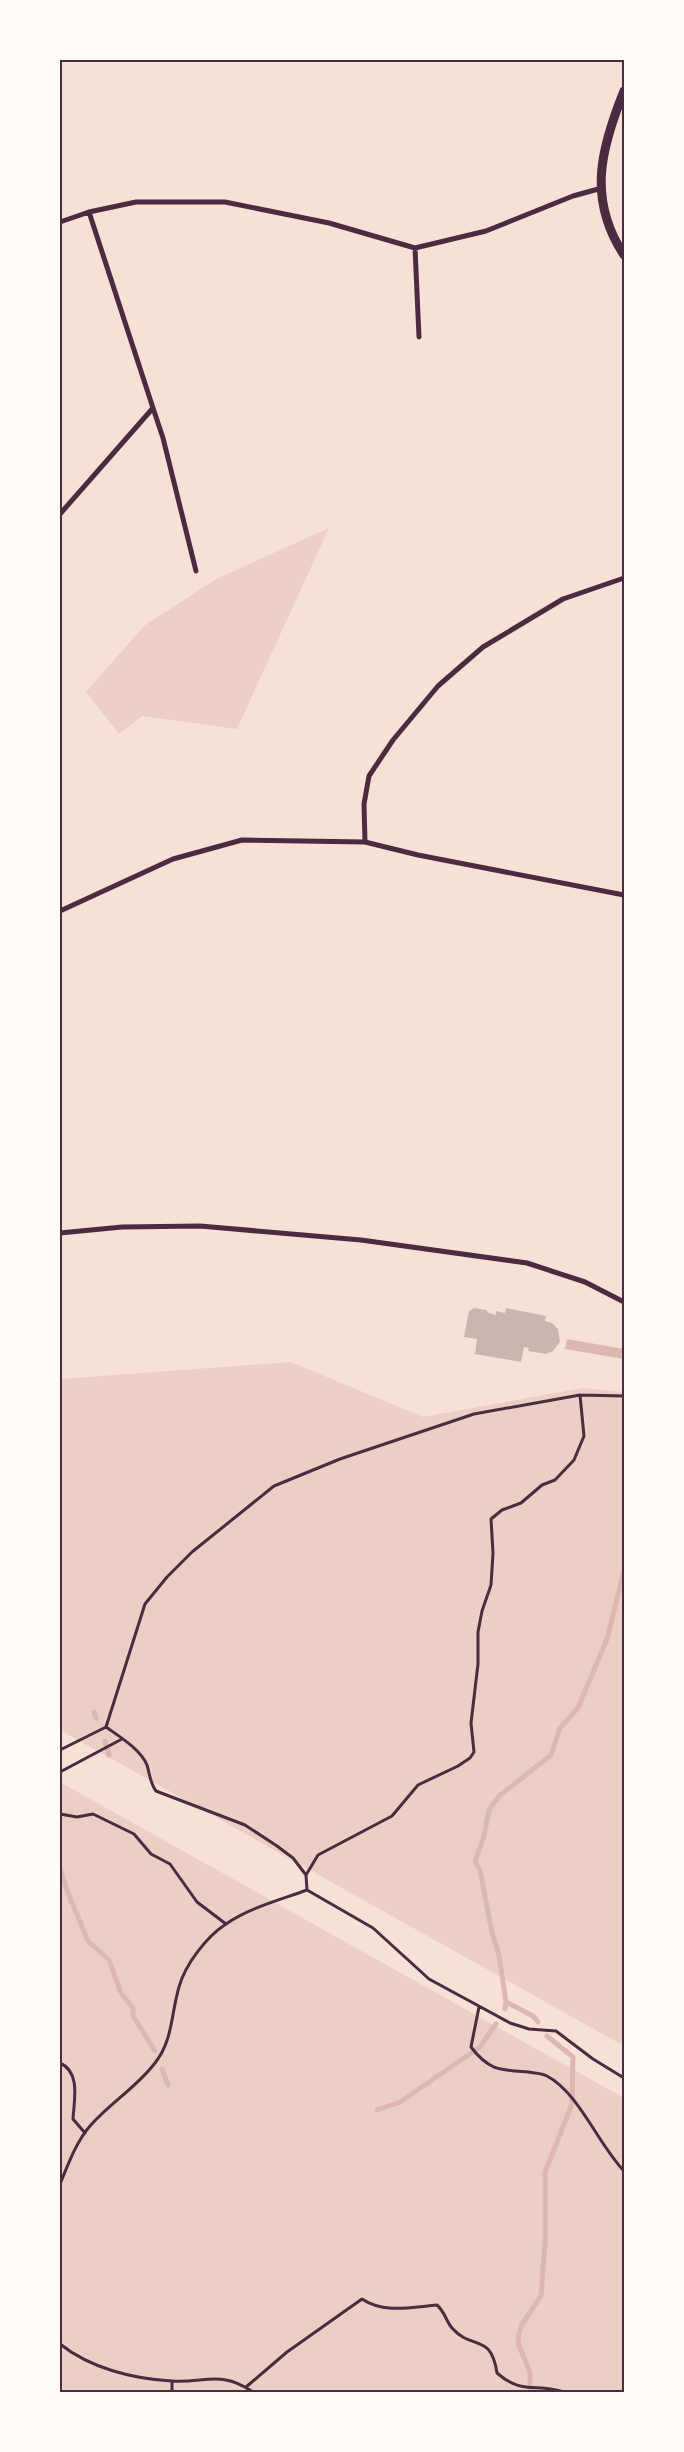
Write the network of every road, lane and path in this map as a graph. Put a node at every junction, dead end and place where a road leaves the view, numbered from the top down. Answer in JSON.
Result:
{"nodes":[{"id":1,"x":624,"y":91,"type":"edge"},
{"id":2,"x":602,"y":188,"type":"junction"},
{"id":3,"x":89,"y":212,"type":"junction"},
{"id":4,"x":60,"y":222,"type":"edge"},
{"id":5,"x":415,"y":248,"type":"junction"},
{"id":6,"x":624,"y":255,"type":"edge"},
{"id":7,"x":419,"y":337,"type":"dead end"},
{"id":8,"x":153,"y":408,"type":"junction"},
{"id":9,"x":60,"y":514,"type":"edge"},
{"id":10,"x":196,"y":571,"type":"dead end"},
{"id":11,"x":624,"y":578,"type":"edge"},
{"id":12,"x":365,"y":842,"type":"junction"},
{"id":13,"x":624,"y":895,"type":"edge"},
{"id":14,"x":60,"y":911,"type":"edge"},
{"id":15,"x":60,"y":1233,"type":"edge"},
{"id":16,"x":624,"y":1302,"type":"edge"},
{"id":17,"x":580,"y":1395,"type":"junction"},
{"id":18,"x":624,"y":1396,"type":"edge"},
{"id":19,"x":106,"y":1728,"type":"junction"},
{"id":20,"x":123,"y":1738,"type":"junction"},
{"id":21,"x":60,"y":1750,"type":"edge"},
{"id":22,"x":61,"y":1771,"type":"edge"},
{"id":23,"x":60,"y":1814,"type":"edge"},
{"id":24,"x":306,"y":1875,"type":"junction"},
{"id":25,"x":307,"y":1890,"type":"junction"},
{"id":26,"x":226,"y":1924,"type":"junction"},
{"id":27,"x":479,"y":2007,"type":"junction"},
{"id":28,"x":60,"y":2063,"type":"edge"},
{"id":29,"x":624,"y":2078,"type":"edge"},
{"id":30,"x":85,"y":2133,"type":"junction"},
{"id":31,"x":624,"y":2171,"type":"edge"},
{"id":32,"x":60,"y":2184,"type":"edge"},
{"id":33,"x":60,"y":2344,"type":"edge"},
{"id":34,"x":172,"y":2381,"type":"junction"},
{"id":35,"x":246,"y":2387,"type":"junction"},
{"id":36,"x":172,"y":2392,"type":"edge"},
{"id":37,"x":253,"y":2392,"type":"edge"},
{"id":38,"x":564,"y":2392,"type":"edge"}],
"edges":[{"from":1,"to":2,"type":"street"},
{"from":2,"to":5,"type":"street"},
{"from":2,"to":6,"type":"street"},
{"from":3,"to":4,"type":"street"},
{"from":3,"to":5,"type":"street"},
{"from":3,"to":8,"type":"street"},
{"from":5,"to":7,"type":"street"},
{"from":8,"to":9,"type":"street"},
{"from":8,"to":10,"type":"street"},
{"from":11,"to":12,"type":"street"},
{"from":12,"to":13,"type":"street"},
{"from":12,"to":14,"type":"street"},
{"from":15,"to":16,"type":"street"},
{"from":17,"to":18,"type":"path"},
{"from":17,"to":19,"type":"path"},
{"from":17,"to":24,"type":"path"},
{"from":19,"to":20,"type":"path"},
{"from":19,"to":21,"type":"path"},
{"from":20,"to":22,"type":"path"},
{"from":20,"to":24,"type":"path"},
{"from":23,"to":26,"type":"path"},
{"from":24,"to":25,"type":"path"},
{"from":25,"to":26,"type":"path"},
{"from":25,"to":27,"type":"path"},
{"from":26,"to":30,"type":"path"},
{"from":27,"to":29,"type":"path"},
{"from":27,"to":31,"type":"path"},
{"from":28,"to":30,"type":"path"},
{"from":30,"to":32,"type":"path"},
{"from":33,"to":34,"type":"path"},
{"from":34,"to":35,"type":"path"},
{"from":34,"to":36,"type":"path"},
{"from":35,"to":37,"type":"path"},
{"from":35,"to":38,"type":"path"}]}
